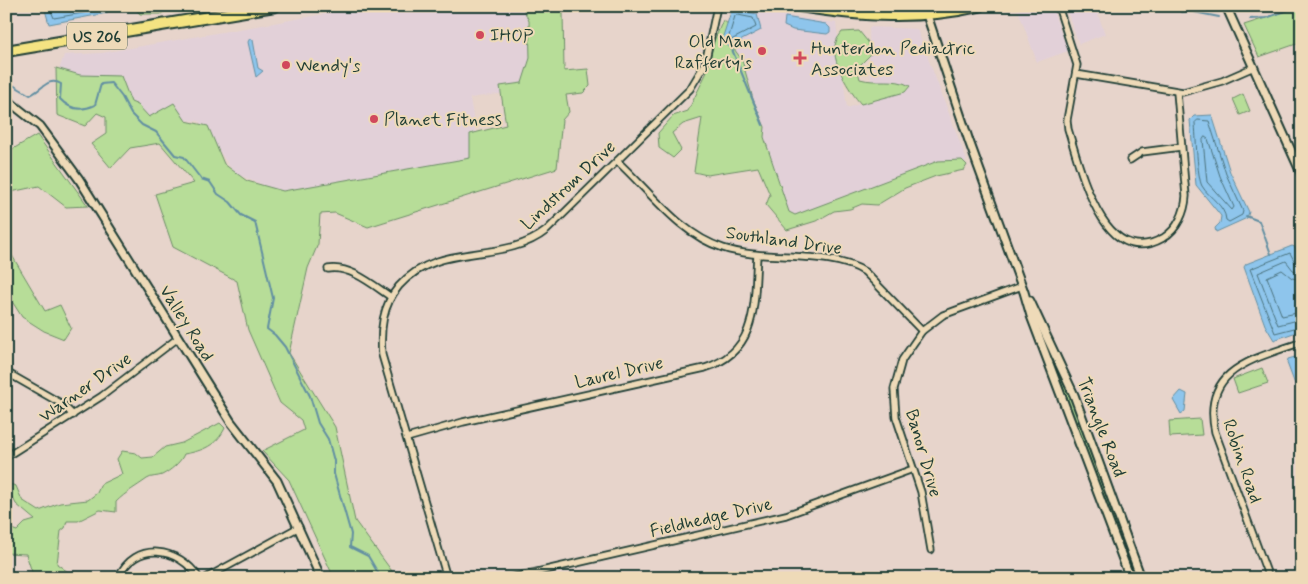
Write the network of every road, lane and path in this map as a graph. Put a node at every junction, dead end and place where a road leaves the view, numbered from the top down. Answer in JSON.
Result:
{"nodes":[{"id":1,"x":275,"y":6,"type":"edge"},
{"id":2,"x":718,"y":6,"type":"edge"},
{"id":3,"x":800,"y":6,"type":"edge"},
{"id":4,"x":870,"y":6,"type":"edge"},
{"id":5,"x":979,"y":6,"type":"edge"},
{"id":6,"x":1058,"y":6,"type":"edge"},
{"id":7,"x":1226,"y":6,"type":"edge"},
{"id":8,"x":925,"y":11,"type":"edge"},
{"id":9,"x":900,"y":16,"type":"junction"},
{"id":10,"x":6,"y":51,"type":"edge"},
{"id":11,"x":1254,"y":67,"type":"junction"},
{"id":12,"x":1076,"y":74,"type":"junction"},
{"id":13,"x":1177,"y":92,"type":"junction"},
{"id":14,"x":6,"y":99,"type":"edge"},
{"id":15,"x":1181,"y":147,"type":"junction"},
{"id":16,"x":618,"y":160,"type":"junction"},
{"id":17,"x":1130,"y":160,"type":"dead end"},
{"id":18,"x":1302,"y":175,"type":"edge"},
{"id":19,"x":757,"y":255,"type":"junction"},
{"id":20,"x":328,"y":269,"type":"dead end"},
{"id":21,"x":1023,"y":289,"type":"junction"},
{"id":22,"x":391,"y":297,"type":"junction"},
{"id":23,"x":922,"y":331,"type":"junction"},
{"id":24,"x":178,"y":338,"type":"junction"},
{"id":25,"x":1302,"y":342,"type":"edge"},
{"id":26,"x":6,"y":372,"type":"edge"},
{"id":27,"x":73,"y":415,"type":"junction"},
{"id":28,"x":407,"y":438,"type":"junction"},
{"id":29,"x":6,"y":457,"type":"edge"},
{"id":30,"x":913,"y":469,"type":"junction"},
{"id":31,"x":299,"y":527,"type":"junction"},
{"id":32,"x":931,"y":550,"type":"dead end"},
{"id":33,"x":118,"y":578,"type":"edge"},
{"id":34,"x":199,"y":578,"type":"edge"},
{"id":35,"x":206,"y":578,"type":"edge"},
{"id":36,"x":322,"y":578,"type":"edge"},
{"id":37,"x":447,"y":578,"type":"edge"},
{"id":38,"x":510,"y":578,"type":"edge"},
{"id":39,"x":1130,"y":578,"type":"edge"},
{"id":40,"x":1142,"y":578,"type":"edge"},
{"id":41,"x":1269,"y":578,"type":"edge"}],
"edges":[{"from":1,"to":10,"type":"highway","number":"US 206"},
{"from":2,"to":16,"type":"street","name":"Lindstrom Drive"},
{"from":3,"to":9,"type":"highway"},
{"from":4,"to":9,"type":"highway"},
{"from":5,"to":8,"type":"highway"},
{"from":6,"to":12,"type":"street"},
{"from":7,"to":11,"type":"street"},
{"from":8,"to":9,"type":"highway"},
{"from":8,"to":21,"type":"street","name":"Triangle Road"},
{"from":11,"to":13,"type":"street"},
{"from":11,"to":18,"type":"street"},
{"from":12,"to":13,"type":"street"},
{"from":12,"to":15,"type":"street"},
{"from":13,"to":15,"type":"street"},
{"from":14,"to":24,"type":"street","name":"Valley Road"},
{"from":15,"to":17,"type":"street"},
{"from":16,"to":19,"type":"street","name":"Southland Drive"},
{"from":16,"to":22,"type":"street","name":"Lindstrom Drive"},
{"from":19,"to":23,"type":"street","name":"Southland Drive"},
{"from":19,"to":28,"type":"street","name":"Laurel Drive"},
{"from":20,"to":22,"type":"street"},
{"from":21,"to":23,"type":"street","name":"Banor Drive"},
{"from":21,"to":39,"type":"street","name":"Triangle Road"},
{"from":21,"to":40,"type":"street","name":"Triangle Road"},
{"from":22,"to":28,"type":"street","name":"Lindstrom Drive"},
{"from":23,"to":30,"type":"street","name":"Banor Drive"},
{"from":24,"to":27,"type":"street","name":"Warner Drive"},
{"from":24,"to":31,"type":"street","name":"Valley Road"},
{"from":25,"to":41,"type":"street","name":"Robin Road"},
{"from":26,"to":27,"type":"street"},
{"from":27,"to":29,"type":"street","name":"Warner Drive"},
{"from":28,"to":37,"type":"street","name":"Lindstrom Drive"},
{"from":30,"to":32,"type":"street","name":"Banor Drive"},
{"from":30,"to":38,"type":"street","name":"Fieldhedge Drive"},
{"from":31,"to":35,"type":"street"},
{"from":31,"to":36,"type":"street","name":"Valley Road"},
{"from":33,"to":34,"type":"street"}]}
